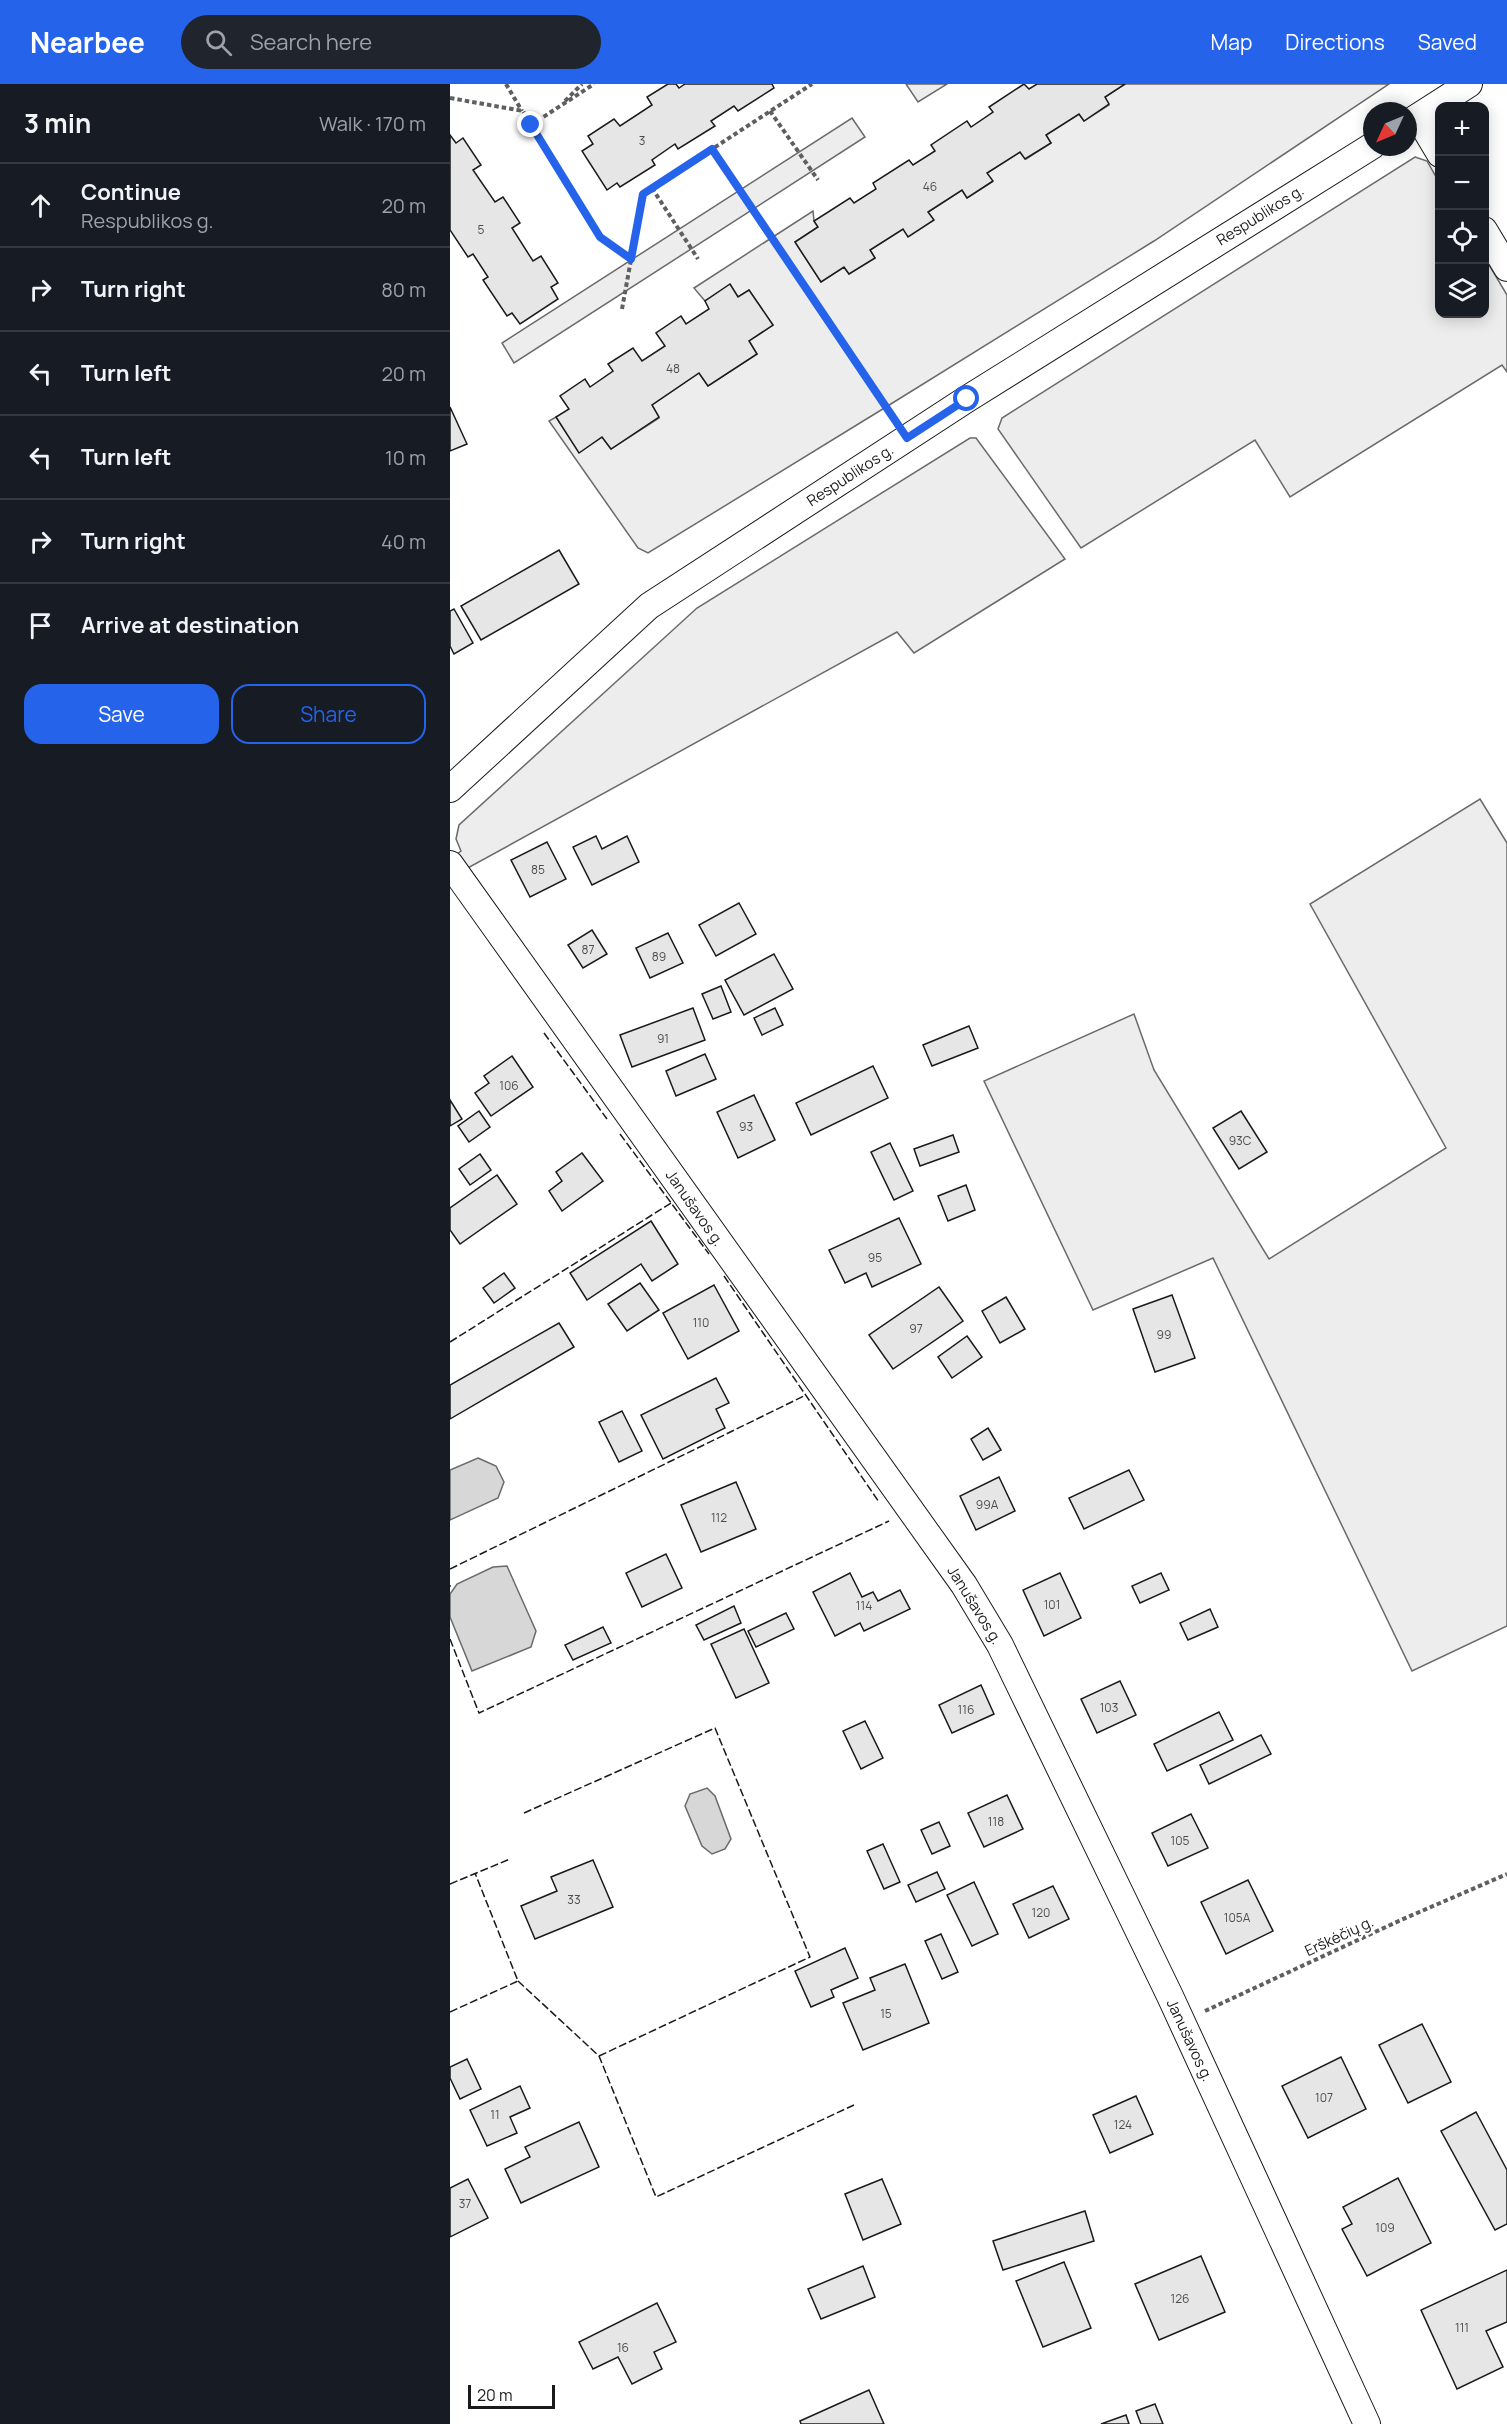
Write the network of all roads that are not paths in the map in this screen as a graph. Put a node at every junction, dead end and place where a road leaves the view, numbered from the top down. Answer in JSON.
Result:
{"nodes":[{"id":1,"x":1469,"y":84,"type":"edge"},
{"id":2,"x":1417,"y":117,"type":"edge"},
{"id":3,"x":1417,"y":125,"type":"edge"},
{"id":4,"x":1435,"y":148,"type":"edge"},
{"id":5,"x":1363,"y":152,"type":"edge"},
{"id":6,"x":1489,"y":237,"type":"edge"},
{"id":7,"x":1507,"y":268,"type":"edge"},
{"id":8,"x":450,"y":789,"type":"edge"},
{"id":9,"x":450,"y":864,"type":"edge"},
{"id":10,"x":1365,"y":2423,"type":"edge"}],
"edges":[{"from":1,"to":2,"type":"street"},
{"from":3,"to":4,"type":"street"},
{"from":5,"to":8,"type":"street","name":"Respublikos g."},
{"from":6,"to":7,"type":"street"},
{"from":9,"to":10,"type":"street","name":"Janušavos g."}]}
